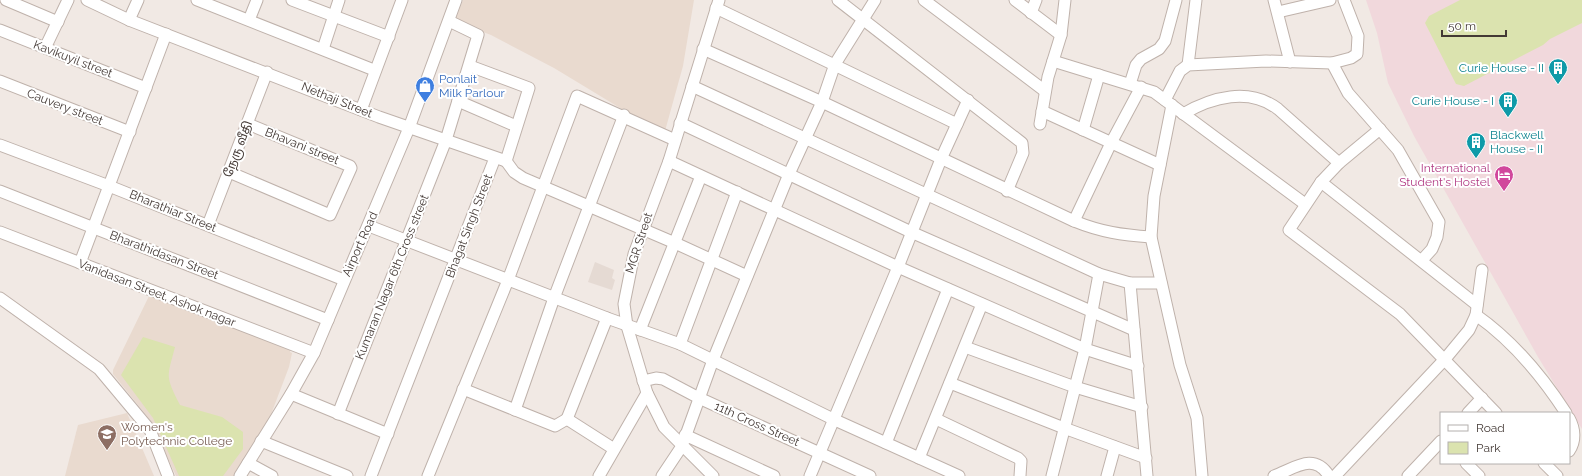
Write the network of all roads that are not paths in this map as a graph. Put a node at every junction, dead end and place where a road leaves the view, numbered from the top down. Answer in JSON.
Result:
{"nodes":[{"id":1,"x":6,"y":0,"type":"edge"},
{"id":2,"x":68,"y":0,"type":"edge"},
{"id":3,"x":87,"y":0,"type":"edge"},
{"id":4,"x":138,"y":0,"type":"edge"},
{"id":5,"x":197,"y":0,"type":"edge"},
{"id":6,"x":257,"y":0,"type":"edge"},
{"id":7,"x":292,"y":0,"type":"edge"},
{"id":8,"x":339,"y":0,"type":"edge"},
{"id":9,"x":402,"y":0,"type":"edge"},
{"id":10,"x":838,"y":0,"type":"edge"},
{"id":11,"x":876,"y":0,"type":"edge"},
{"id":12,"x":924,"y":0,"type":"edge"},
{"id":13,"x":1015,"y":0,"type":"edge"},
{"id":14,"x":1036,"y":0,"type":"edge"},
{"id":15,"x":1065,"y":0,"type":"edge"},
{"id":16,"x":1176,"y":0,"type":"edge"},
{"id":17,"x":1196,"y":0,"type":"edge"},
{"id":18,"x":1274,"y":0,"type":"edge"},
{"id":19,"x":1330,"y":0,"type":"edge"},
{"id":20,"x":1344,"y":0,"type":"edge"},
{"id":21,"x":452,"y":1,"type":"edge"},
{"id":22,"x":718,"y":4,"type":"edge"},
{"id":23,"x":1278,"y":12,"type":"junction"},
{"id":24,"x":1032,"y":13,"type":"junction"},
{"id":25,"x":334,"y":16,"type":"junction"},
{"id":26,"x":864,"y":19,"type":"junction"},
{"id":27,"x":129,"y":20,"type":"junction"},
{"id":28,"x":249,"y":20,"type":"junction"},
{"id":29,"x":449,"y":21,"type":"junction"},
{"id":30,"x":58,"y":22,"type":"junction"},
{"id":31,"x":0,"y":30,"type":"edge"},
{"id":32,"x":166,"y":34,"type":"junction"},
{"id":33,"x":1060,"y":35,"type":"junction"},
{"id":34,"x":389,"y":37,"type":"junction"},
{"id":35,"x":45,"y":48,"type":"junction"},
{"id":36,"x":323,"y":49,"type":"junction"},
{"id":37,"x":703,"y":49,"type":"junction"},
{"id":38,"x":1053,"y":61,"type":"junction"},
{"id":39,"x":1290,"y":62,"type":"junction"},
{"id":40,"x":1332,"y":63,"type":"junction"},
{"id":41,"x":835,"y":64,"type":"junction"},
{"id":42,"x":1188,"y":65,"type":"junction"},
{"id":43,"x":470,"y":66,"type":"junction"},
{"id":44,"x":374,"y":70,"type":"junction"},
{"id":45,"x":266,"y":72,"type":"junction"},
{"id":46,"x":1099,"y":75,"type":"junction"},
{"id":47,"x":0,"y":81,"type":"edge"},
{"id":48,"x":1130,"y":84,"type":"junction"},
{"id":49,"x":692,"y":86,"type":"junction"},
{"id":50,"x":1141,"y":87,"type":"junction"},
{"id":51,"x":146,"y":88,"type":"junction"},
{"id":52,"x":1045,"y":91,"type":"junction"},
{"id":53,"x":968,"y":100,"type":"junction"},
{"id":54,"x":458,"y":102,"type":"junction"},
{"id":55,"x":822,"y":102,"type":"junction"},
{"id":56,"x":1168,"y":102,"type":"junction"},
{"id":57,"x":361,"y":110,"type":"junction"},
{"id":58,"x":1042,"y":111,"type":"junction"},
{"id":59,"x":1183,"y":114,"type":"junction"},
{"id":60,"x":624,"y":115,"type":"junction"},
{"id":61,"x":680,"y":123,"type":"junction"},
{"id":62,"x":248,"y":124,"type":"junction"},
{"id":63,"x":957,"y":124,"type":"junction"},
{"id":64,"x":1040,"y":124,"type":"dead end"},
{"id":65,"x":516,"y":126,"type":"junction"},
{"id":66,"x":409,"y":128,"type":"junction"},
{"id":67,"x":1380,"y":129,"type":"junction"},
{"id":68,"x":1083,"y":130,"type":"junction"},
{"id":69,"x":130,"y":132,"type":"junction"},
{"id":70,"x":806,"y":139,"type":"junction"},
{"id":71,"x":446,"y":140,"type":"junction"},
{"id":72,"x":675,"y":140,"type":"junction"},
{"id":73,"x":1111,"y":143,"type":"junction"},
{"id":74,"x":0,"y":145,"type":"edge"},
{"id":75,"x":501,"y":159,"type":"junction"},
{"id":76,"x":941,"y":159,"type":"junction"},
{"id":77,"x":669,"y":161,"type":"junction"},
{"id":78,"x":1339,"y":163,"type":"junction"},
{"id":79,"x":1160,"y":165,"type":"junction"},
{"id":80,"x":229,"y":172,"type":"junction"},
{"id":81,"x":789,"y":174,"type":"junction"},
{"id":82,"x":702,"y":176,"type":"junction"},
{"id":83,"x":1321,"y":182,"type":"junction"},
{"id":84,"x":109,"y":186,"type":"junction"},
{"id":85,"x":543,"y":187,"type":"junction"},
{"id":86,"x":0,"y":191,"type":"edge"},
{"id":87,"x":1008,"y":191,"type":"junction"},
{"id":88,"x":737,"y":192,"type":"junction"},
{"id":89,"x":926,"y":194,"type":"junction"},
{"id":90,"x":1304,"y":204,"type":"junction"},
{"id":91,"x":589,"y":207,"type":"junction"},
{"id":92,"x":774,"y":209,"type":"junction"},
{"id":93,"x":1074,"y":221,"type":"junction"},
{"id":94,"x":208,"y":225,"type":"junction"},
{"id":95,"x":369,"y":226,"type":"junction"},
{"id":96,"x":94,"y":228,"type":"junction"},
{"id":97,"x":643,"y":229,"type":"junction"},
{"id":98,"x":0,"y":232,"type":"edge"},
{"id":99,"x":911,"y":232,"type":"junction"},
{"id":100,"x":1151,"y":237,"type":"junction"},
{"id":101,"x":407,"y":240,"type":"junction"},
{"id":102,"x":675,"y":243,"type":"junction"},
{"id":103,"x":456,"y":260,"type":"junction"},
{"id":104,"x":712,"y":260,"type":"junction"},
{"id":105,"x":1422,"y":260,"type":"junction"},
{"id":106,"x":80,"y":264,"type":"junction"},
{"id":107,"x":898,"y":267,"type":"junction"},
{"id":108,"x":1482,"y":270,"type":"dead end"},
{"id":109,"x":1099,"y":274,"type":"junction"},
{"id":110,"x":747,"y":276,"type":"junction"},
{"id":111,"x":344,"y":280,"type":"junction"},
{"id":112,"x":508,"y":280,"type":"junction"},
{"id":113,"x":1130,"y":283,"type":"junction"},
{"id":114,"x":1161,"y":283,"type":"junction"},
{"id":115,"x":948,"y":289,"type":"junction"},
{"id":116,"x":0,"y":298,"type":"edge"},
{"id":117,"x":554,"y":298,"type":"junction"},
{"id":118,"x":982,"y":304,"type":"junction"},
{"id":119,"x":1477,"y":310,"type":"junction"},
{"id":120,"x":1091,"y":311,"type":"junction"},
{"id":121,"x":607,"y":318,"type":"junction"},
{"id":122,"x":328,"y":320,"type":"junction"},
{"id":123,"x":627,"y":326,"type":"junction"},
{"id":124,"x":640,"y":330,"type":"junction"},
{"id":125,"x":1134,"y":330,"type":"junction"},
{"id":126,"x":680,"y":344,"type":"junction"},
{"id":127,"x":965,"y":347,"type":"junction"},
{"id":128,"x":1085,"y":350,"type":"junction"},
{"id":129,"x":314,"y":353,"type":"junction"},
{"id":130,"x":713,"y":360,"type":"junction"},
{"id":131,"x":1445,"y":360,"type":"junction"},
{"id":132,"x":1138,"y":366,"type":"junction"},
{"id":133,"x":643,"y":381,"type":"junction"},
{"id":134,"x":950,"y":383,"type":"junction"},
{"id":135,"x":1075,"y":387,"type":"junction"},
{"id":136,"x":463,"y":389,"type":"junction"},
{"id":137,"x":646,"y":393,"type":"junction"},
{"id":138,"x":291,"y":394,"type":"junction"},
{"id":139,"x":699,"y":398,"type":"junction"},
{"id":140,"x":1482,"y":398,"type":"junction"},
{"id":141,"x":1142,"y":407,"type":"junction"},
{"id":142,"x":515,"y":410,"type":"junction"},
{"id":143,"x":1469,"y":412,"type":"edge"},
{"id":144,"x":1495,"y":412,"type":"edge"},
{"id":145,"x":1565,"y":412,"type":"edge"},
{"id":146,"x":338,"y":414,"type":"junction"},
{"id":147,"x":936,"y":419,"type":"junction"},
{"id":148,"x":567,"y":420,"type":"junction"},
{"id":149,"x":835,"y":420,"type":"junction"},
{"id":150,"x":1570,"y":421,"type":"edge"},
{"id":151,"x":1064,"y":428,"type":"junction"},
{"id":152,"x":388,"y":434,"type":"junction"},
{"id":153,"x":685,"y":435,"type":"junction"},
{"id":154,"x":261,"y":441,"type":"junction"},
{"id":155,"x":1440,"y":442,"type":"edge"},
{"id":156,"x":886,"y":443,"type":"junction"},
{"id":157,"x":682,"y":446,"type":"junction"},
{"id":158,"x":1115,"y":447,"type":"junction"},
{"id":159,"x":614,"y":448,"type":"junction"},
{"id":160,"x":1570,"y":449,"type":"edge"},
{"id":161,"x":820,"y":453,"type":"junction"},
{"id":162,"x":919,"y":458,"type":"junction"},
{"id":163,"x":1146,"y":458,"type":"junction"},
{"id":164,"x":248,"y":463,"type":"junction"},
{"id":165,"x":1467,"y":464,"type":"edge"},
{"id":166,"x":168,"y":476,"type":"edge"},
{"id":167,"x":240,"y":476,"type":"edge"},
{"id":168,"x":272,"y":476,"type":"edge"},
{"id":169,"x":347,"y":476,"type":"edge"},
{"id":170,"x":371,"y":476,"type":"edge"},
{"id":171,"x":428,"y":476,"type":"edge"},
{"id":172,"x":599,"y":476,"type":"edge"},
{"id":173,"x":662,"y":476,"type":"edge"},
{"id":174,"x":713,"y":476,"type":"edge"},
{"id":175,"x":774,"y":476,"type":"edge"},
{"id":176,"x":810,"y":476,"type":"edge"},
{"id":177,"x":870,"y":476,"type":"edge"},
{"id":178,"x":958,"y":476,"type":"edge"},
{"id":179,"x":1020,"y":476,"type":"edge"},
{"id":180,"x":1052,"y":476,"type":"edge"},
{"id":181,"x":1107,"y":476,"type":"edge"},
{"id":182,"x":1147,"y":476,"type":"edge"},
{"id":183,"x":1202,"y":476,"type":"edge"},
{"id":184,"x":1274,"y":476,"type":"edge"},
{"id":185,"x":1330,"y":476,"type":"edge"},
{"id":186,"x":1335,"y":476,"type":"edge"},
{"id":187,"x":1408,"y":476,"type":"edge"},
{"id":188,"x":1479,"y":476,"type":"edge"}],
"edges":[{"from":1,"to":30,"type":"street"},
{"from":2,"to":30,"type":"street"},
{"from":3,"to":27,"type":"street","name":"Nethaji Street"},
{"from":4,"to":27,"type":"street"},
{"from":5,"to":28,"type":"street"},
{"from":6,"to":28,"type":"street"},
{"from":7,"to":25,"type":"street"},
{"from":8,"to":25,"type":"street"},
{"from":9,"to":34,"type":"street"},
{"from":10,"to":26,"type":"street"},
{"from":11,"to":26,"type":"street"},
{"from":12,"to":52,"type":"street"},
{"from":13,"to":24,"type":"street"},
{"from":14,"to":24,"type":"street"},
{"from":15,"to":33,"type":"street"},
{"from":16,"to":48,"type":"street"},
{"from":17,"to":42,"type":"street"},
{"from":18,"to":23,"type":"street"},
{"from":19,"to":23,"type":"street"},
{"from":20,"to":40,"type":"street"},
{"from":21,"to":29,"type":"street","name":"Airport Road"},
{"from":22,"to":37,"type":"street","name":"MGR Street"},
{"from":22,"to":41,"type":"street"},
{"from":23,"to":39,"type":"street"},
{"from":24,"to":33,"type":"street"},
{"from":25,"to":34,"type":"street"},
{"from":25,"to":36,"type":"street"},
{"from":26,"to":41,"type":"street"},
{"from":26,"to":53,"type":"street"},
{"from":27,"to":32,"type":"street","name":"Nethaji Street"},
{"from":28,"to":36,"type":"street"},
{"from":29,"to":43,"type":"street"},
{"from":29,"to":66,"type":"street","name":"Airport Road"},
{"from":30,"to":35,"type":"street"},
{"from":31,"to":35,"type":"street","name":"Kavikuyil street"},
{"from":32,"to":45,"type":"street","name":"Nethaji Street"},
{"from":32,"to":51,"type":"street"},
{"from":33,"to":38,"type":"street"},
{"from":34,"to":44,"type":"street"},
{"from":35,"to":51,"type":"street","name":"Kavikuyil street"},
{"from":36,"to":44,"type":"street"},
{"from":37,"to":49,"type":"street","name":"MGR Street"},
{"from":37,"to":55,"type":"street"},
{"from":38,"to":46,"type":"street"},
{"from":38,"to":52,"type":"street"},
{"from":39,"to":40,"type":"street"},
{"from":39,"to":42,"type":"street"},
{"from":40,"to":67,"type":"street"},
{"from":41,"to":55,"type":"street"},
{"from":41,"to":63,"type":"street"},
{"from":42,"to":56,"type":"street"},
{"from":43,"to":54,"type":"street"},
{"from":43,"to":65,"type":"street"},
{"from":44,"to":57,"type":"street"},
{"from":45,"to":57,"type":"street","name":"Nethaji Street"},
{"from":45,"to":62,"type":"street","name":"நேரு வீதி"},
{"from":46,"to":48,"type":"street"},
{"from":46,"to":68,"type":"street"},
{"from":47,"to":69,"type":"street","name":"Cauvery street"},
{"from":48,"to":50,"type":"street"},
{"from":49,"to":61,"type":"street","name":"MGR Street"},
{"from":49,"to":70,"type":"street"},
{"from":50,"to":56,"type":"street"},
{"from":50,"to":73,"type":"street"},
{"from":51,"to":69,"type":"street"},
{"from":52,"to":58,"type":"street"},
{"from":53,"to":63,"type":"street"},
{"from":53,"to":87,"type":"street"},
{"from":54,"to":65,"type":"street"},
{"from":54,"to":71,"type":"street"},
{"from":55,"to":70,"type":"street"},
{"from":55,"to":76,"type":"street"},
{"from":56,"to":59,"type":"street"},
{"from":56,"to":79,"type":"street"},
{"from":57,"to":66,"type":"street","name":"Nethaji Street"},
{"from":58,"to":64,"type":"street"},
{"from":58,"to":68,"type":"street"},
{"from":59,"to":78,"type":"street"},
{"from":59,"to":90,"type":"street"},
{"from":60,"to":72,"type":"street"},
{"from":60,"to":85,"type":"street"},
{"from":60,"to":91,"type":"street"},
{"from":61,"to":72,"type":"street","name":"MGR Street"},
{"from":61,"to":81,"type":"street"},
{"from":62,"to":80,"type":"street","name":"நேரு வீதி"},
{"from":62,"to":80,"type":"street","name":"Bhavani street"},
{"from":63,"to":76,"type":"street"},
{"from":65,"to":75,"type":"street"},
{"from":66,"to":71,"type":"street","name":"Nethaji Street"},
{"from":66,"to":95,"type":"street","name":"Airport Road"},
{"from":67,"to":78,"type":"street"},
{"from":67,"to":105,"type":"street"},
{"from":68,"to":73,"type":"street"},
{"from":69,"to":84,"type":"street"},
{"from":70,"to":81,"type":"street"},
{"from":70,"to":89,"type":"street"},
{"from":71,"to":75,"type":"street","name":"Bhagat Singh Street"},
{"from":71,"to":101,"type":"street","name":"Kumaran Nagar 6th Cross street"},
{"from":72,"to":77,"type":"street","name":"MGR Street"},
{"from":73,"to":79,"type":"street"},
{"from":73,"to":93,"type":"street"},
{"from":74,"to":84,"type":"street","name":"Bharathiar Street"},
{"from":75,"to":85,"type":"street"},
{"from":75,"to":103,"type":"street","name":"Bhagat Singh Street"},
{"from":76,"to":87,"type":"street"},
{"from":76,"to":89,"type":"street"},
{"from":77,"to":82,"type":"street"},
{"from":77,"to":97,"type":"street","name":"MGR Street"},
{"from":78,"to":83,"type":"street"},
{"from":79,"to":100,"type":"street"},
{"from":80,"to":94,"type":"street","name":"நேரு வீதி"},
{"from":81,"to":92,"type":"street"},
{"from":81,"to":99,"type":"street"},
{"from":82,"to":88,"type":"street"},
{"from":82,"to":102,"type":"street"},
{"from":83,"to":90,"type":"street"},
{"from":83,"to":105,"type":"street"},
{"from":84,"to":94,"type":"street","name":"Bharathiar Street"},
{"from":84,"to":96,"type":"street"},
{"from":85,"to":91,"type":"street"},
{"from":85,"to":112,"type":"street"},
{"from":86,"to":96,"type":"street","name":"Bharathidasan Street"},
{"from":87,"to":93,"type":"street"},
{"from":88,"to":92,"type":"street"},
{"from":88,"to":104,"type":"street"},
{"from":89,"to":99,"type":"street"},
{"from":89,"to":109,"type":"street"},
{"from":90,"to":131,"type":"street"},
{"from":91,"to":97,"type":"street"},
{"from":91,"to":117,"type":"street"},
{"from":92,"to":107,"type":"street"},
{"from":92,"to":110,"type":"street"},
{"from":93,"to":100,"type":"street"},
{"from":94,"to":111,"type":"street","name":"Bharathiar Street"},
{"from":95,"to":101,"type":"street"},
{"from":95,"to":111,"type":"street","name":"Airport Road"},
{"from":96,"to":106,"type":"street"},
{"from":96,"to":122,"type":"street","name":"Bharathidasan Street"},
{"from":97,"to":102,"type":"street"},
{"from":97,"to":123,"type":"street","name":"MGR Street"},
{"from":98,"to":106,"type":"street","name":"Vanidasan Street, Ashok nagar"},
{"from":99,"to":107,"type":"street"},
{"from":99,"to":120,"type":"street"},
{"from":100,"to":114,"type":"street"},
{"from":101,"to":103,"type":"street"},
{"from":101,"to":146,"type":"street","name":"Kumaran Nagar 6th Cross street"},
{"from":102,"to":104,"type":"street"},
{"from":102,"to":124,"type":"street"},
{"from":103,"to":112,"type":"street"},
{"from":103,"to":152,"type":"street","name":"Bhagat Singh Street"},
{"from":104,"to":110,"type":"street"},
{"from":104,"to":126,"type":"street"},
{"from":105,"to":119,"type":"street"},
{"from":106,"to":129,"type":"street","name":"Vanidasan Street, Ashok nagar"},
{"from":107,"to":115,"type":"street"},
{"from":107,"to":149,"type":"street"},
{"from":108,"to":119,"type":"street"},
{"from":109,"to":113,"type":"street"},
{"from":109,"to":120,"type":"street"},
{"from":110,"to":130,"type":"street"},
{"from":111,"to":122,"type":"street","name":"Airport Road"},
{"from":112,"to":117,"type":"street"},
{"from":112,"to":136,"type":"street"},
{"from":113,"to":114,"type":"street"},
{"from":113,"to":125,"type":"street"},
{"from":114,"to":183,"type":"street"},
{"from":115,"to":118,"type":"street"},
{"from":115,"to":156,"type":"street"},
{"from":116,"to":166,"type":"street"},
{"from":117,"to":121,"type":"street"},
{"from":117,"to":142,"type":"street"},
{"from":118,"to":127,"type":"street"},
{"from":118,"to":128,"type":"street"},
{"from":119,"to":131,"type":"street"},
{"from":119,"to":145,"type":"street"},
{"from":120,"to":125,"type":"street"},
{"from":120,"to":128,"type":"street"},
{"from":121,"to":123,"type":"street"},
{"from":121,"to":148,"type":"street"},
{"from":122,"to":129,"type":"street","name":"Airport Road"},
{"from":123,"to":124,"type":"street"},
{"from":123,"to":133,"type":"street","name":"MGR Street"},
{"from":124,"to":126,"type":"street"},
{"from":125,"to":132,"type":"street"},
{"from":126,"to":130,"type":"street"},
{"from":127,"to":134,"type":"street"},
{"from":127,"to":135,"type":"street"},
{"from":128,"to":132,"type":"street"},
{"from":128,"to":135,"type":"street"},
{"from":129,"to":138,"type":"street","name":"Airport Road"},
{"from":130,"to":139,"type":"street"},
{"from":130,"to":149,"type":"street"},
{"from":131,"to":140,"type":"street"},
{"from":131,"to":186,"type":"street"},
{"from":132,"to":141,"type":"street"},
{"from":133,"to":137,"type":"street","name":"MGR Street"},
{"from":133,"to":139,"type":"street","name":"11th Cross Street"},
{"from":134,"to":147,"type":"street"},
{"from":134,"to":151,"type":"street"},
{"from":135,"to":141,"type":"street"},
{"from":135,"to":151,"type":"street"},
{"from":136,"to":142,"type":"street"},
{"from":136,"to":171,"type":"street"},
{"from":137,"to":157,"type":"street","name":"MGR Street"},
{"from":137,"to":159,"type":"street"},
{"from":138,"to":146,"type":"street"},
{"from":138,"to":154,"type":"street","name":"Airport Road"},
{"from":139,"to":153,"type":"street"},
{"from":139,"to":161,"type":"street","name":"11th Cross Street"},
{"from":140,"to":143,"type":"street"},
{"from":140,"to":144,"type":"street"},
{"from":141,"to":163,"type":"street"},
{"from":142,"to":148,"type":"street"},
{"from":146,"to":152,"type":"street"},
{"from":147,"to":162,"type":"street"},
{"from":147,"to":179,"type":"street"},
{"from":148,"to":159,"type":"street"},
{"from":149,"to":156,"type":"street"},
{"from":149,"to":161,"type":"street"},
{"from":150,"to":160,"type":"street"},
{"from":151,"to":158,"type":"street"},
{"from":151,"to":180,"type":"street"},
{"from":152,"to":170,"type":"street","name":"Bhagat Singh Street"},
{"from":153,"to":157,"type":"street"},
{"from":153,"to":175,"type":"street"},
{"from":154,"to":164,"type":"street","name":"Airport Road"},
{"from":154,"to":169,"type":"street"},
{"from":155,"to":187,"type":"street"},
{"from":156,"to":162,"type":"street"},
{"from":157,"to":173,"type":"street"},
{"from":157,"to":174,"type":"street","name":"MGR Street"},
{"from":158,"to":163,"type":"street"},
{"from":158,"to":181,"type":"street"},
{"from":159,"to":172,"type":"street"},
{"from":161,"to":176,"type":"street"},
{"from":161,"to":177,"type":"street","name":"11th Cross Street"},
{"from":162,"to":178,"type":"street"},
{"from":163,"to":182,"type":"street"},
{"from":164,"to":167,"type":"street","name":"Airport Road"},
{"from":164,"to":168,"type":"street"},
{"from":165,"to":188,"type":"street"},
{"from":184,"to":185,"type":"street"}]}
